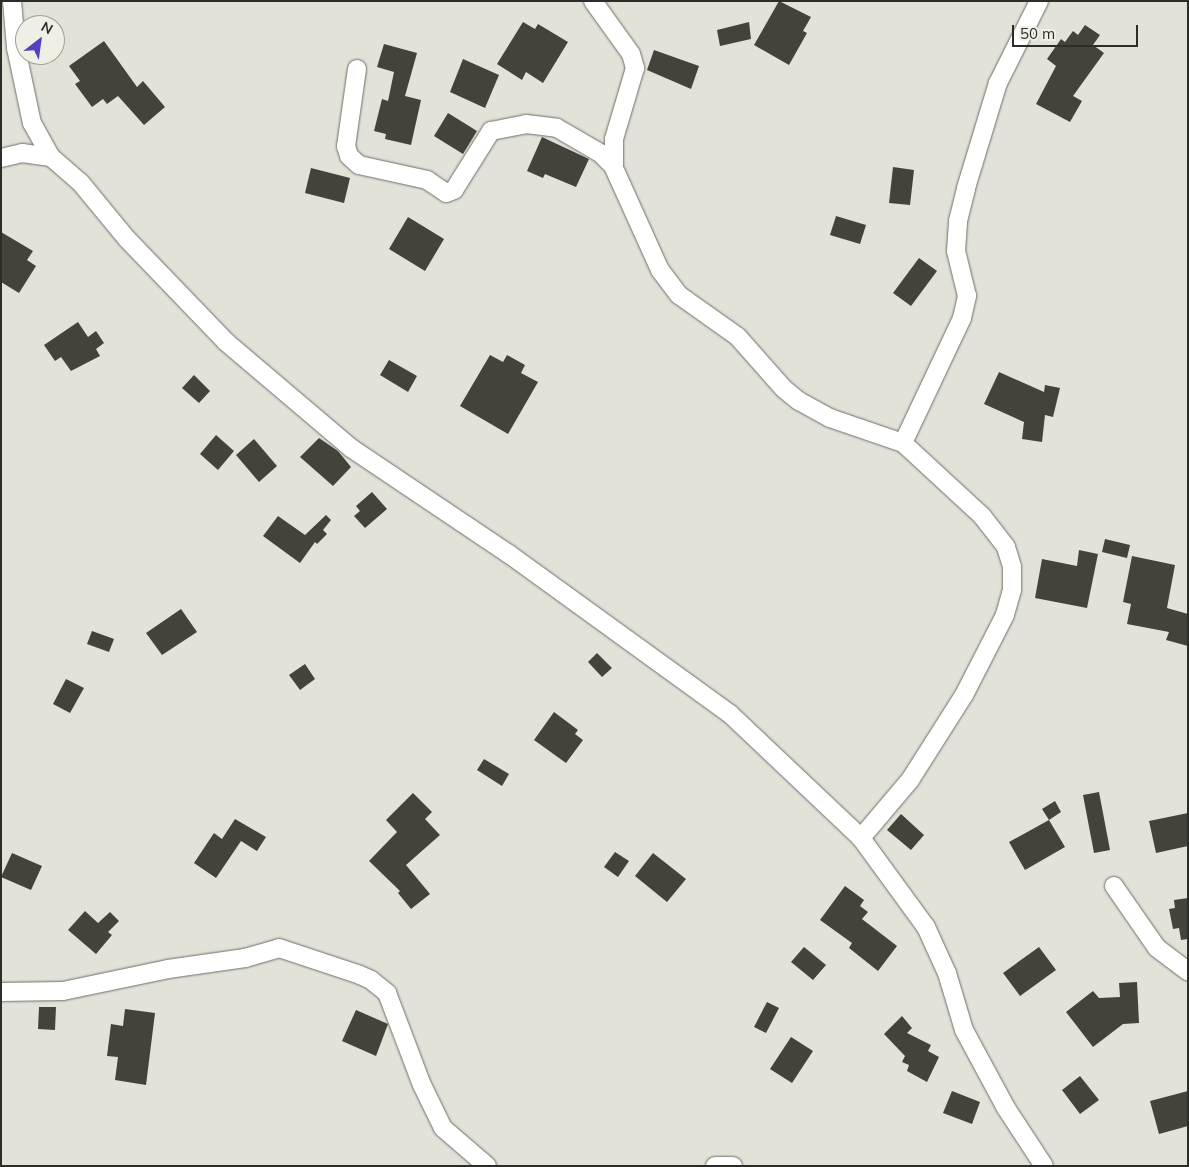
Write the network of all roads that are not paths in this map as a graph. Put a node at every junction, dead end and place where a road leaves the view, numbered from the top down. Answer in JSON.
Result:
{"nodes":[{"id":1,"x":12,"y":1,"type":"edge"},
{"id":2,"x":593,"y":1,"type":"edge"},
{"id":3,"x":1039,"y":1,"type":"edge"},
{"id":4,"x":357,"y":69,"type":"dead end"},
{"id":5,"x":50,"y":157,"type":"junction"},
{"id":6,"x":1,"y":158,"type":"edge"},
{"id":7,"x":614,"y":166,"type":"junction"},
{"id":8,"x":903,"y":443,"type":"junction"},
{"id":9,"x":861,"y":838,"type":"junction"},
{"id":10,"x":1114,"y":886,"type":"dead end"},
{"id":11,"x":1188,"y":971,"type":"edge"},
{"id":12,"x":1,"y":992,"type":"edge"},
{"id":13,"x":487,"y":1166,"type":"edge"},
{"id":14,"x":716,"y":1166,"type":"edge"},
{"id":15,"x":733,"y":1166,"type":"edge"},
{"id":16,"x":1044,"y":1166,"type":"edge"}],
"edges":[{"from":1,"to":5,"type":"street"},
{"from":2,"to":7,"type":"street"},
{"from":3,"to":8,"type":"street"},
{"from":4,"to":7,"type":"street"},
{"from":5,"to":6,"type":"street"},
{"from":5,"to":9,"type":"street"},
{"from":7,"to":8,"type":"street"},
{"from":8,"to":9,"type":"street"},
{"from":9,"to":16,"type":"street"},
{"from":10,"to":11,"type":"street"},
{"from":12,"to":13,"type":"street"},
{"from":14,"to":15,"type":"street"}]}
